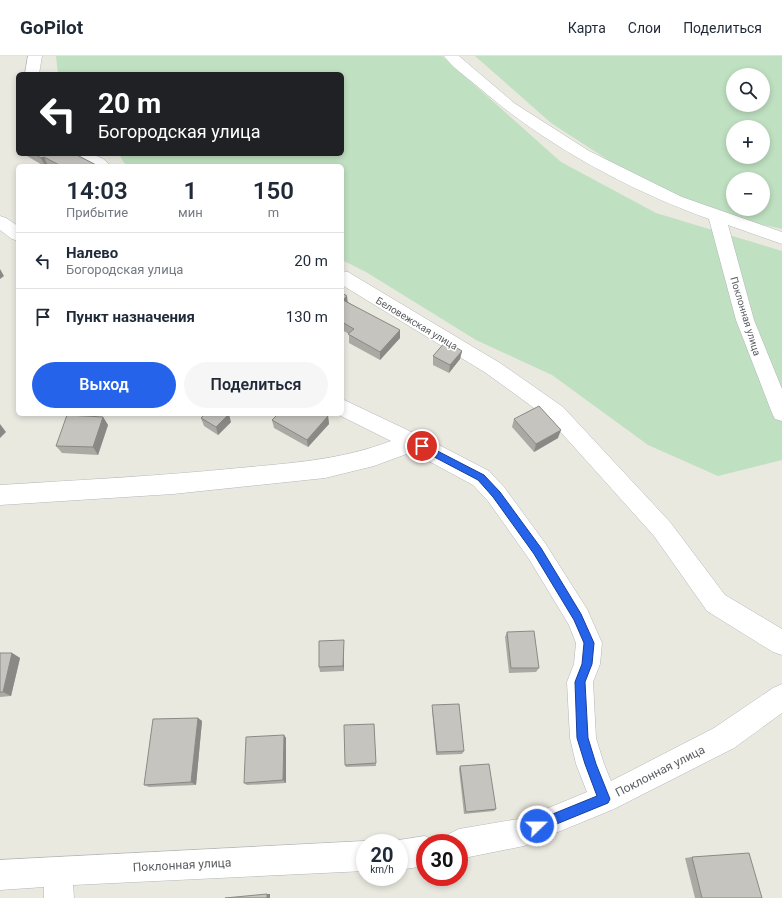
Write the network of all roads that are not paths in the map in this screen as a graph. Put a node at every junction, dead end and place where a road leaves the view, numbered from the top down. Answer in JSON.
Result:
{"nodes":[{"id":1,"x":35,"y":56,"type":"edge"},
{"id":2,"x":451,"y":56,"type":"edge"},
{"id":3,"x":32,"y":72,"type":"edge"},
{"id":4,"x":87,"y":156,"type":"edge"},
{"id":5,"x":99,"y":164,"type":"edge"},
{"id":6,"x":717,"y":216,"type":"junction"},
{"id":7,"x":0,"y":222,"type":"edge"},
{"id":8,"x":16,"y":233,"type":"edge"},
{"id":9,"x":782,"y":238,"type":"edge"},
{"id":10,"x":344,"y":279,"type":"edge"},
{"id":11,"x":344,"y":408,"type":"edge"},
{"id":12,"x":782,"y":413,"type":"edge"},
{"id":13,"x":413,"y":442,"type":"junction"},
{"id":14,"x":0,"y":495,"type":"edge"},
{"id":15,"x":782,"y":643,"type":"edge"},
{"id":16,"x":782,"y":697,"type":"edge"},
{"id":17,"x":604,"y":799,"type":"junction"},
{"id":18,"x":468,"y":842,"type":"edge"},
{"id":19,"x":356,"y":857,"type":"edge"},
{"id":20,"x":0,"y":875,"type":"edge"},
{"id":21,"x":59,"y":884,"type":"edge"}],
"edges":[{"from":1,"to":3,"type":"street"},
{"from":2,"to":6,"type":"street"},
{"from":4,"to":5,"type":"street"},
{"from":6,"to":9,"type":"street"},
{"from":6,"to":12,"type":"street","name":"Поклонная улица"},
{"from":7,"to":8,"type":"street"},
{"from":10,"to":15,"type":"street","name":"Беловежская улица"},
{"from":11,"to":13,"type":"street"},
{"from":13,"to":14,"type":"street"},
{"from":13,"to":17,"type":"street"},
{"from":16,"to":17,"type":"street","name":"Поклонная улица"},
{"from":17,"to":18,"type":"street","name":"Поклонная улица"},
{"from":19,"to":21,"type":"street","name":"Поклонная улица"},
{"from":20,"to":21,"type":"street","name":"Поклонная улица"}]}
